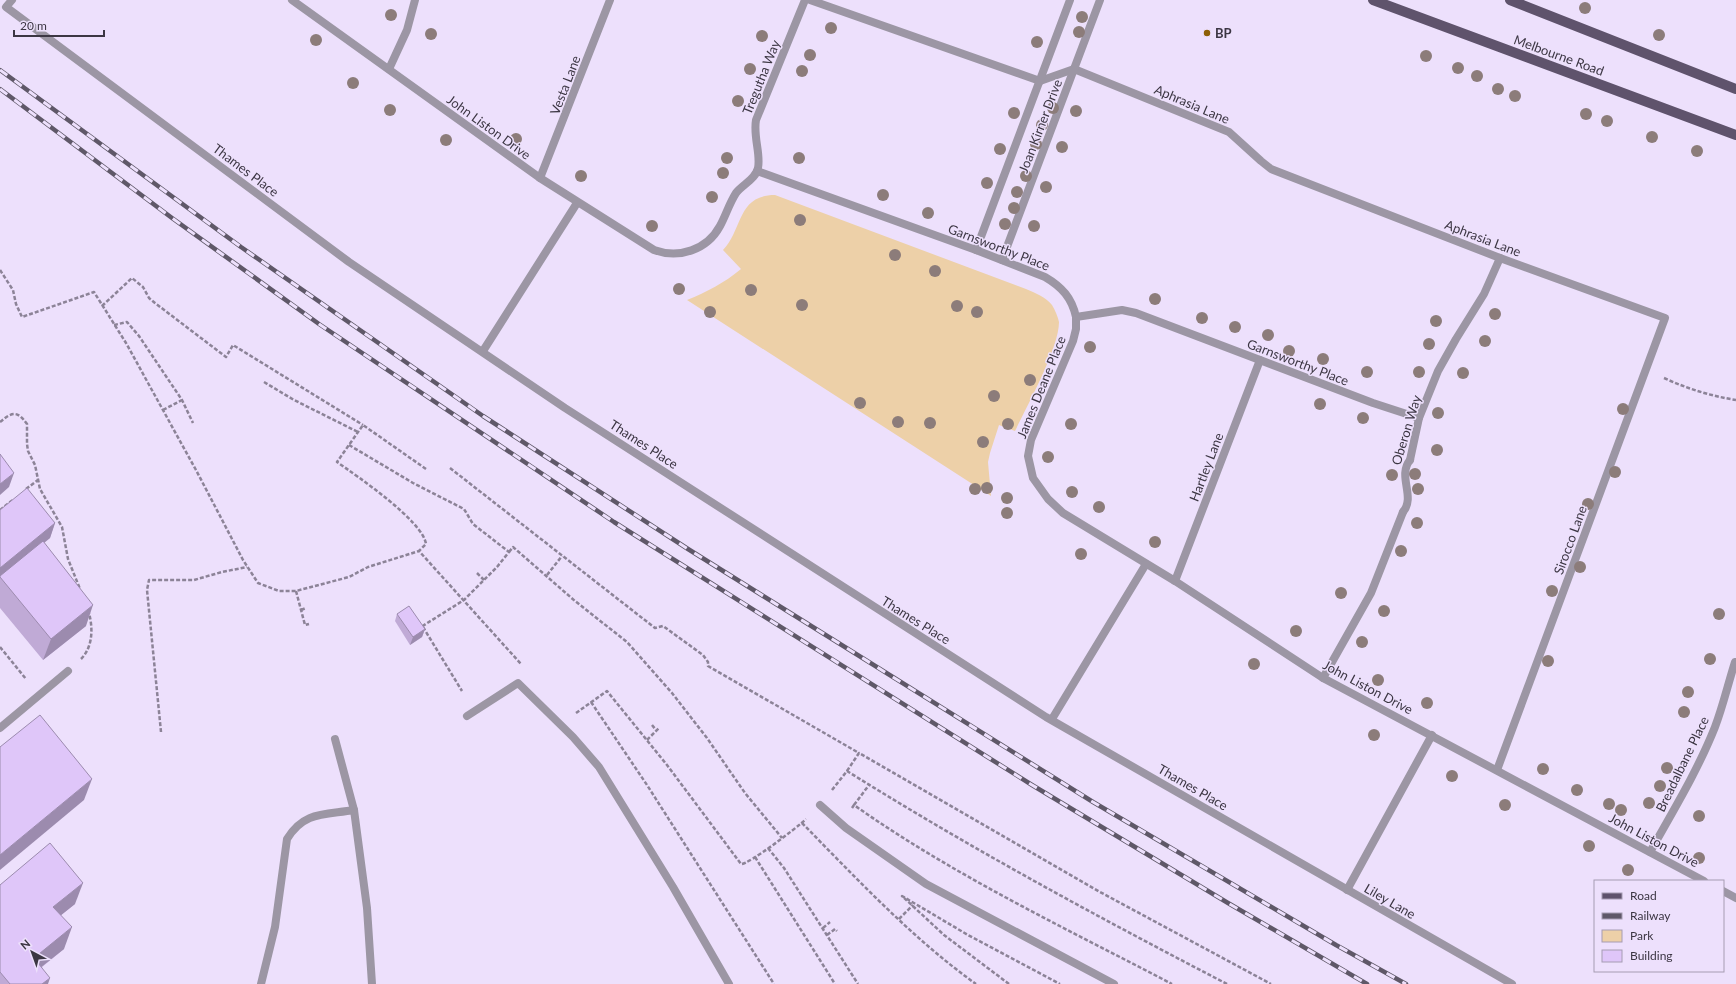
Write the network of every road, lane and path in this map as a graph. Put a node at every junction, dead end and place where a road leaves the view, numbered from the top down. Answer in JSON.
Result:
{"nodes":[{"id":1,"x":12,"y":0,"type":"edge"},
{"id":2,"x":292,"y":0,"type":"edge"},
{"id":3,"x":415,"y":0,"type":"edge"},
{"id":4,"x":610,"y":0,"type":"edge"},
{"id":5,"x":805,"y":0,"type":"edge"},
{"id":6,"x":810,"y":0,"type":"edge"},
{"id":7,"x":1070,"y":0,"type":"edge"},
{"id":8,"x":1100,"y":0,"type":"edge"},
{"id":9,"x":1373,"y":0,"type":"edge"},
{"id":10,"x":1510,"y":0,"type":"edge"},
{"id":11,"x":3,"y":5,"type":"edge"},
{"id":12,"x":388,"y":69,"type":"junction"},
{"id":13,"x":1074,"y":69,"type":"junction"},
{"id":14,"x":1040,"y":81,"type":"junction"},
{"id":15,"x":1736,"y":89,"type":"edge"},
{"id":16,"x":1736,"y":135,"type":"edge"},
{"id":17,"x":757,"y":172,"type":"junction"},
{"id":18,"x":540,"y":178,"type":"junction"},
{"id":19,"x":577,"y":203,"type":"junction"},
{"id":20,"x":976,"y":250,"type":"junction"},
{"id":21,"x":1500,"y":258,"type":"junction"},
{"id":22,"x":1002,"y":260,"type":"junction"},
{"id":23,"x":0,"y":270,"type":"edge"},
{"id":24,"x":102,"y":306,"type":"junction"},
{"id":25,"x":1076,"y":317,"type":"junction"},
{"id":26,"x":1664,"y":318,"type":"joint"},
{"id":27,"x":114,"y":325,"type":"junction"},
{"id":28,"x":483,"y":351,"type":"junction"},
{"id":29,"x":1260,"y":360,"type":"junction"},
{"id":30,"x":1646,"y":370,"type":"junction"},
{"id":31,"x":264,"y":382,"type":"dead end"},
{"id":32,"x":182,"y":400,"type":"junction"},
{"id":33,"x":1736,"y":400,"type":"edge"},
{"id":34,"x":163,"y":410,"type":"junction"},
{"id":35,"x":1419,"y":418,"type":"junction"},
{"id":36,"x":0,"y":422,"type":"edge"},
{"id":37,"x":193,"y":423,"type":"dead end"},
{"id":38,"x":363,"y":425,"type":"junction"},
{"id":39,"x":358,"y":432,"type":"junction"},
{"id":40,"x":350,"y":445,"type":"junction"},
{"id":41,"x":426,"y":468,"type":"dead end"},
{"id":42,"x":450,"y":468,"type":"dead end"},
{"id":43,"x":38,"y":480,"type":"junction"},
{"id":44,"x":1038,"y":487,"type":"joint"},
{"id":45,"x":22,"y":493,"type":"edge"},
{"id":46,"x":16,"y":497,"type":"edge"},
{"id":47,"x":0,"y":510,"type":"edge"},
{"id":48,"x":419,"y":550,"type":"junction"},
{"id":49,"x":509,"y":552,"type":"junction"},
{"id":50,"x":562,"y":556,"type":"junction"},
{"id":51,"x":1146,"y":564,"type":"junction"},
{"id":52,"x":247,"y":567,"type":"junction"},
{"id":53,"x":477,"y":573,"type":"dead end"},
{"id":54,"x":547,"y":575,"type":"junction"},
{"id":55,"x":484,"y":580,"type":"junction"},
{"id":56,"x":1175,"y":581,"type":"junction"},
{"id":57,"x":296,"y":591,"type":"junction"},
{"id":58,"x":82,"y":592,"type":"edge"},
{"id":59,"x":464,"y":600,"type":"junction"},
{"id":60,"x":87,"y":606,"type":"edge"},
{"id":61,"x":306,"y":608,"type":"dead end"},
{"id":62,"x":301,"y":610,"type":"junction"},
{"id":63,"x":309,"y":624,"type":"dead end"},
{"id":64,"x":423,"y":626,"type":"junction"},
{"id":65,"x":418,"y":630,"type":"edge"},
{"id":66,"x":0,"y":647,"type":"edge"},
{"id":67,"x":1735,"y":661,"type":"edge"},
{"id":68,"x":524,"y":667,"type":"dead end"},
{"id":69,"x":68,"y":671,"type":"joint"},
{"id":70,"x":1323,"y":678,"type":"junction"},
{"id":71,"x":462,"y":691,"type":"dead end"},
{"id":72,"x":39,"y":695,"type":"junction"},
{"id":73,"x":591,"y":702,"type":"junction"},
{"id":74,"x":575,"y":715,"type":"dead end"},
{"id":75,"x":467,"y":716,"type":"dead end"},
{"id":76,"x":1052,"y":719,"type":"junction"},
{"id":77,"x":652,"y":725,"type":"dead end"},
{"id":78,"x":0,"y":728,"type":"edge"},
{"id":79,"x":659,"y":728,"type":"dead end"},
{"id":80,"x":656,"y":730,"type":"junction"},
{"id":81,"x":161,"y":732,"type":"dead end"},
{"id":82,"x":1432,"y":735,"type":"junction"},
{"id":83,"x":335,"y":739,"type":"dead end"},
{"id":84,"x":647,"y":740,"type":"junction"},
{"id":85,"x":859,"y":753,"type":"junction"},
{"id":86,"x":1497,"y":770,"type":"junction"},
{"id":87,"x":847,"y":771,"type":"junction"},
{"id":88,"x":869,"y":785,"type":"junction"},
{"id":89,"x":820,"y":805,"type":"junction"},
{"id":90,"x":854,"y":805,"type":"junction"},
{"id":91,"x":354,"y":810,"type":"junction"},
{"id":92,"x":802,"y":823,"type":"junction"},
{"id":93,"x":840,"y":823,"type":"junction"},
{"id":94,"x":782,"y":838,"type":"junction"},
{"id":95,"x":768,"y":848,"type":"junction"},
{"id":96,"x":1650,"y":852,"type":"junction"},
{"id":97,"x":755,"y":857,"type":"junction"},
{"id":98,"x":1702,"y":880,"type":"edge"},
{"id":99,"x":926,"y":884,"type":"junction"},
{"id":100,"x":1347,"y":890,"type":"junction"},
{"id":101,"x":1724,"y":892,"type":"edge"},
{"id":102,"x":1736,"y":898,"type":"edge"},
{"id":103,"x":913,"y":905,"type":"junction"},
{"id":104,"x":899,"y":919,"type":"junction"},
{"id":105,"x":830,"y":922,"type":"dead end"},
{"id":106,"x":823,"y":928,"type":"junction"},
{"id":107,"x":837,"y":931,"type":"dead end"},
{"id":108,"x":827,"y":935,"type":"junction"},
{"id":109,"x":262,"y":984,"type":"edge"},
{"id":110,"x":372,"y":984,"type":"edge"},
{"id":111,"x":729,"y":984,"type":"edge"},
{"id":112,"x":774,"y":984,"type":"edge"},
{"id":113,"x":835,"y":984,"type":"edge"},
{"id":114,"x":858,"y":984,"type":"edge"},
{"id":115,"x":976,"y":984,"type":"edge"},
{"id":116,"x":1009,"y":984,"type":"edge"},
{"id":117,"x":1060,"y":984,"type":"edge"},
{"id":118,"x":1114,"y":984,"type":"edge"},
{"id":119,"x":1172,"y":984,"type":"edge"},
{"id":120,"x":1227,"y":984,"type":"edge"},
{"id":121,"x":1271,"y":984,"type":"edge"},
{"id":122,"x":1512,"y":984,"type":"edge"}],
"edges":[{"from":1,"to":11,"type":"street","name":"Thames Place"},
{"from":2,"to":12,"type":"street","name":"John Liston Drive"},
{"from":3,"to":12,"type":"street"},
{"from":4,"to":18,"type":"street","name":"Vesta Lane"},
{"from":5,"to":17,"type":"street","name":"Tregutha Way"},
{"from":6,"to":14,"type":"street"},
{"from":7,"to":14,"type":"street","name":"Joan Kirner Drive"},
{"from":8,"to":13,"type":"street","name":"Joan Kirner Drive"},
{"from":9,"to":16,"type":"main road","name":"Melbourne Road"},
{"from":10,"to":15,"type":"main road"},
{"from":11,"to":28,"type":"street","name":"Thames Place"},
{"from":12,"to":18,"type":"street","name":"John Liston Drive"},
{"from":13,"to":14,"type":"street"},
{"from":13,"to":21,"type":"street","name":"Aphrasia Lane"},
{"from":13,"to":22,"type":"street","name":"Joan Kirner Drive"},
{"from":14,"to":20,"type":"street","name":"Joan Kirner Drive"},
{"from":17,"to":19,"type":"street","name":"John Liston Drive"},
{"from":17,"to":20,"type":"street","name":"Garnsworthy Place"},
{"from":18,"to":19,"type":"street","name":"John Liston Drive"},
{"from":19,"to":28,"type":"street"},
{"from":20,"to":22,"type":"street","name":"Garnsworthy Place"},
{"from":21,"to":26,"type":"street","name":"Aphrasia Lane"},
{"from":21,"to":35,"type":"street","name":"Oberon Way"},
{"from":22,"to":25,"type":"street","name":"Garnsworthy Place"},
{"from":23,"to":24,"type":"path"},
{"from":24,"to":27,"type":"path"},
{"from":24,"to":38,"type":"path"},
{"from":25,"to":29,"type":"street","name":"Garnsworthy Place"},
{"from":25,"to":44,"type":"street","name":"James Deane Place"},
{"from":26,"to":30,"type":"street","name":"Sirocco Lane"},
{"from":27,"to":32,"type":"path"},
{"from":27,"to":34,"type":"path"},
{"from":28,"to":76,"type":"street","name":"Thames Place"},
{"from":29,"to":35,"type":"street","name":"Garnsworthy Place"},
{"from":29,"to":56,"type":"street","name":"Hartley Lane"},
{"from":30,"to":33,"type":"path"},
{"from":30,"to":86,"type":"street","name":"Sirocco Lane"},
{"from":31,"to":39,"type":"path"},
{"from":32,"to":34,"type":"path"},
{"from":32,"to":37,"type":"path"},
{"from":34,"to":52,"type":"path"},
{"from":35,"to":70,"type":"street","name":"Oberon Way"},
{"from":36,"to":43,"type":"path"},
{"from":38,"to":39,"type":"path"},
{"from":38,"to":41,"type":"path"},
{"from":39,"to":40,"type":"path"},
{"from":40,"to":48,"type":"path"},
{"from":40,"to":49,"type":"path"},
{"from":42,"to":50,"type":"path"},
{"from":43,"to":45,"type":"path"},
{"from":43,"to":58,"type":"path"},
{"from":44,"to":51,"type":"street","name":"John Liston Drive"},
{"from":46,"to":47,"type":"path"},
{"from":48,"to":57,"type":"path"},
{"from":48,"to":59,"type":"path"},
{"from":49,"to":54,"type":"path"},
{"from":49,"to":55,"type":"path"},
{"from":50,"to":54,"type":"path"},
{"from":50,"to":85,"type":"path"},
{"from":51,"to":56,"type":"street","name":"John Liston Drive"},
{"from":51,"to":76,"type":"street"},
{"from":52,"to":57,"type":"path"},
{"from":52,"to":81,"type":"path"},
{"from":53,"to":55,"type":"path"},
{"from":54,"to":94,"type":"path"},
{"from":55,"to":59,"type":"path"},
{"from":56,"to":70,"type":"street","name":"John Liston Drive"},
{"from":57,"to":62,"type":"path"},
{"from":59,"to":64,"type":"path"},
{"from":59,"to":68,"type":"path"},
{"from":60,"to":69,"type":"path"},
{"from":61,"to":62,"type":"path"},
{"from":62,"to":63,"type":"path"},
{"from":64,"to":65,"type":"path"},
{"from":64,"to":71,"type":"path"},
{"from":66,"to":72,"type":"path"},
{"from":67,"to":96,"type":"street","name":"Breadalbane Place"},
{"from":69,"to":72,"type":"street"},
{"from":70,"to":82,"type":"street","name":"John Liston Drive"},
{"from":72,"to":78,"type":"street"},
{"from":73,"to":74,"type":"path"},
{"from":73,"to":84,"type":"path"},
{"from":73,"to":112,"type":"path"},
{"from":75,"to":111,"type":"street"},
{"from":76,"to":100,"type":"street","name":"Thames Place"},
{"from":77,"to":80,"type":"path"},
{"from":79,"to":80,"type":"path"},
{"from":80,"to":84,"type":"path"},
{"from":82,"to":86,"type":"street","name":"John Liston Drive"},
{"from":82,"to":100,"type":"street","name":"Liley Lane"},
{"from":83,"to":91,"type":"street"},
{"from":84,"to":97,"type":"path"},
{"from":85,"to":87,"type":"path"},
{"from":85,"to":121,"type":"path"},
{"from":86,"to":96,"type":"street","name":"John Liston Drive"},
{"from":87,"to":88,"type":"path"},
{"from":87,"to":89,"type":"path"},
{"from":88,"to":90,"type":"path"},
{"from":88,"to":120,"type":"path"},
{"from":89,"to":92,"type":"path"},
{"from":89,"to":93,"type":"street"},
{"from":90,"to":93,"type":"path"},
{"from":90,"to":119,"type":"path"},
{"from":91,"to":109,"type":"street"},
{"from":91,"to":110,"type":"street"},
{"from":92,"to":94,"type":"path"},
{"from":92,"to":104,"type":"path"},
{"from":93,"to":99,"type":"street"},
{"from":94,"to":95,"type":"path"},
{"from":95,"to":97,"type":"path"},
{"from":95,"to":106,"type":"path"},
{"from":96,"to":98,"type":"street","name":"John Liston Drive"},
{"from":97,"to":113,"type":"path"},
{"from":99,"to":103,"type":"path"},
{"from":99,"to":118,"type":"street"},
{"from":100,"to":122,"type":"street","name":"Liley Lane"},
{"from":101,"to":102,"type":"street"},
{"from":103,"to":104,"type":"path"},
{"from":103,"to":116,"type":"path"},
{"from":103,"to":117,"type":"path"},
{"from":104,"to":115,"type":"path"},
{"from":105,"to":106,"type":"path"},
{"from":106,"to":108,"type":"path"},
{"from":107,"to":108,"type":"path"},
{"from":108,"to":114,"type":"path"}]}
